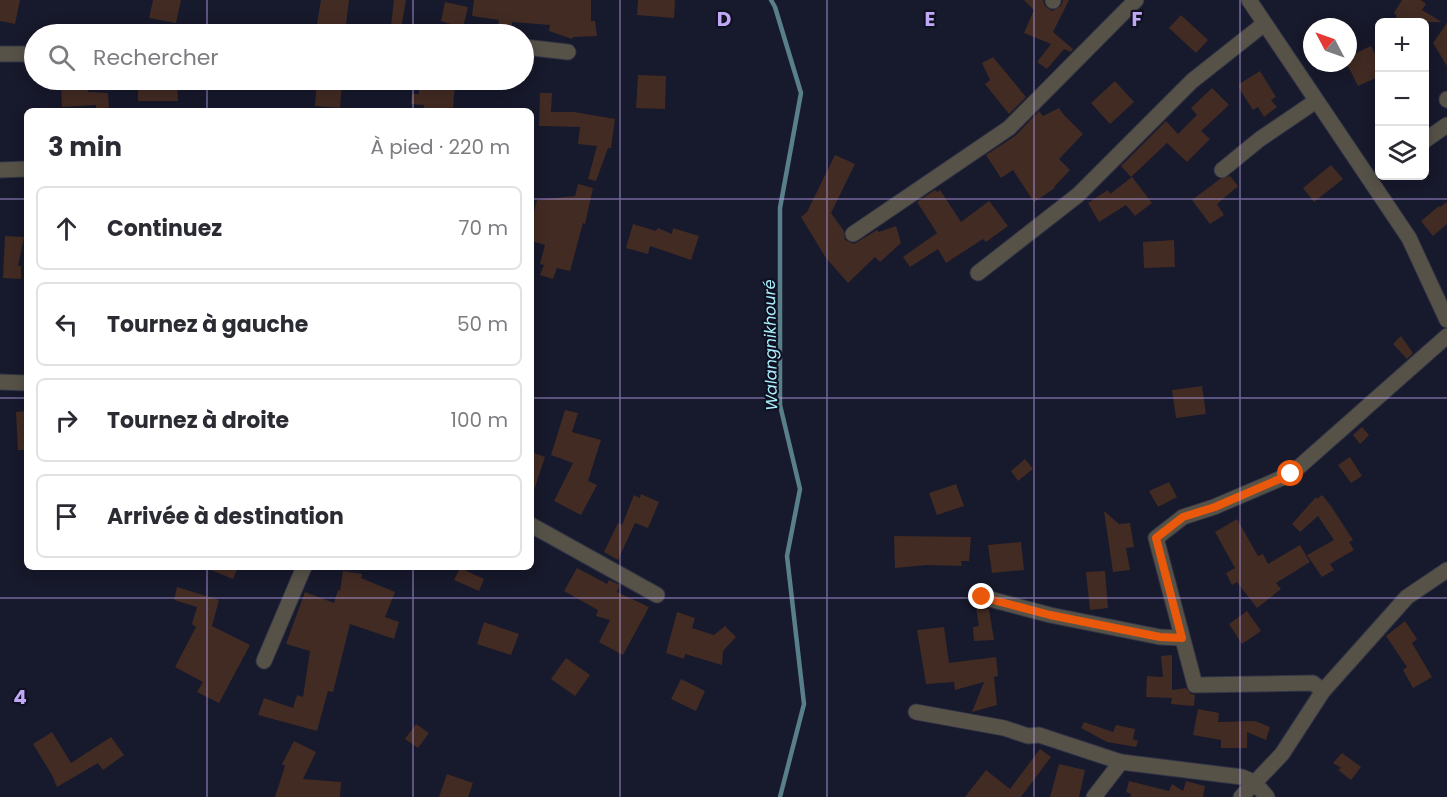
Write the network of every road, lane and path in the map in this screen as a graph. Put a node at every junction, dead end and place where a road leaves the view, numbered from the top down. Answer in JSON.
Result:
{"nodes":[{"id":1,"x":1136,"y":0,"type":"edge"},
{"id":2,"x":1249,"y":0,"type":"edge"},
{"id":3,"x":1264,"y":24,"type":"junction"},
{"id":4,"x":534,"y":48,"type":"edge"},
{"id":5,"x":568,"y":52,"type":"dead end"},
{"id":6,"x":0,"y":54,"type":"edge"},
{"id":7,"x":24,"y":54,"type":"edge"},
{"id":8,"x":1316,"y":101,"type":"junction"},
{"id":9,"x":1447,"y":125,"type":"edge"},
{"id":10,"x":1429,"y":138,"type":"edge"},
{"id":11,"x":24,"y":169,"type":"edge"},
{"id":12,"x":0,"y":170,"type":"edge"},
{"id":13,"x":1222,"y":170,"type":"dead end"},
{"id":14,"x":1375,"y":178,"type":"edge"},
{"id":15,"x":1376,"y":180,"type":"edge"},
{"id":16,"x":853,"y":234,"type":"dead end"},
{"id":17,"x":978,"y":273,"type":"dead end"},
{"id":18,"x":1447,"y":320,"type":"edge"},
{"id":19,"x":1447,"y":336,"type":"edge"},
{"id":20,"x":0,"y":382,"type":"edge"},
{"id":21,"x":24,"y":383,"type":"edge"},
{"id":22,"x":534,"y":527,"type":"edge"},
{"id":23,"x":303,"y":570,"type":"edge"},
{"id":24,"x":1447,"y":570,"type":"edge"},
{"id":25,"x":657,"y":595,"type":"dead end"},
{"id":26,"x":982,"y":597,"type":"dead end"},
{"id":27,"x":1182,"y":638,"type":"junction"},
{"id":28,"x":264,"y":661,"type":"dead end"},
{"id":29,"x":1323,"y":692,"type":"junction"},
{"id":30,"x":916,"y":712,"type":"dead end"},
{"id":31,"x":1121,"y":762,"type":"junction"},
{"id":32,"x":1254,"y":782,"type":"junction"},
{"id":33,"x":1094,"y":797,"type":"edge"},
{"id":34,"x":1241,"y":797,"type":"edge"},
{"id":35,"x":1267,"y":797,"type":"edge"}],
"edges":[{"from":1,"to":16,"type":"street"},
{"from":2,"to":3,"type":"street"},
{"from":3,"to":8,"type":"street"},
{"from":3,"to":17,"type":"street"},
{"from":4,"to":5,"type":"street"},
{"from":6,"to":7,"type":"street"},
{"from":8,"to":13,"type":"street"},
{"from":8,"to":14,"type":"street"},
{"from":9,"to":10,"type":"street"},
{"from":11,"to":12,"type":"street"},
{"from":15,"to":18,"type":"street"},
{"from":19,"to":27,"type":"street"},
{"from":20,"to":21,"type":"street"},
{"from":22,"to":25,"type":"street"},
{"from":23,"to":28,"type":"street"},
{"from":24,"to":29,"type":"street"},
{"from":26,"to":27,"type":"street"},
{"from":27,"to":29,"type":"street"},
{"from":29,"to":32,"type":"street"},
{"from":30,"to":31,"type":"street"},
{"from":31,"to":32,"type":"street"},
{"from":31,"to":33,"type":"street"},
{"from":32,"to":34,"type":"street"},
{"from":32,"to":35,"type":"street"}]}
